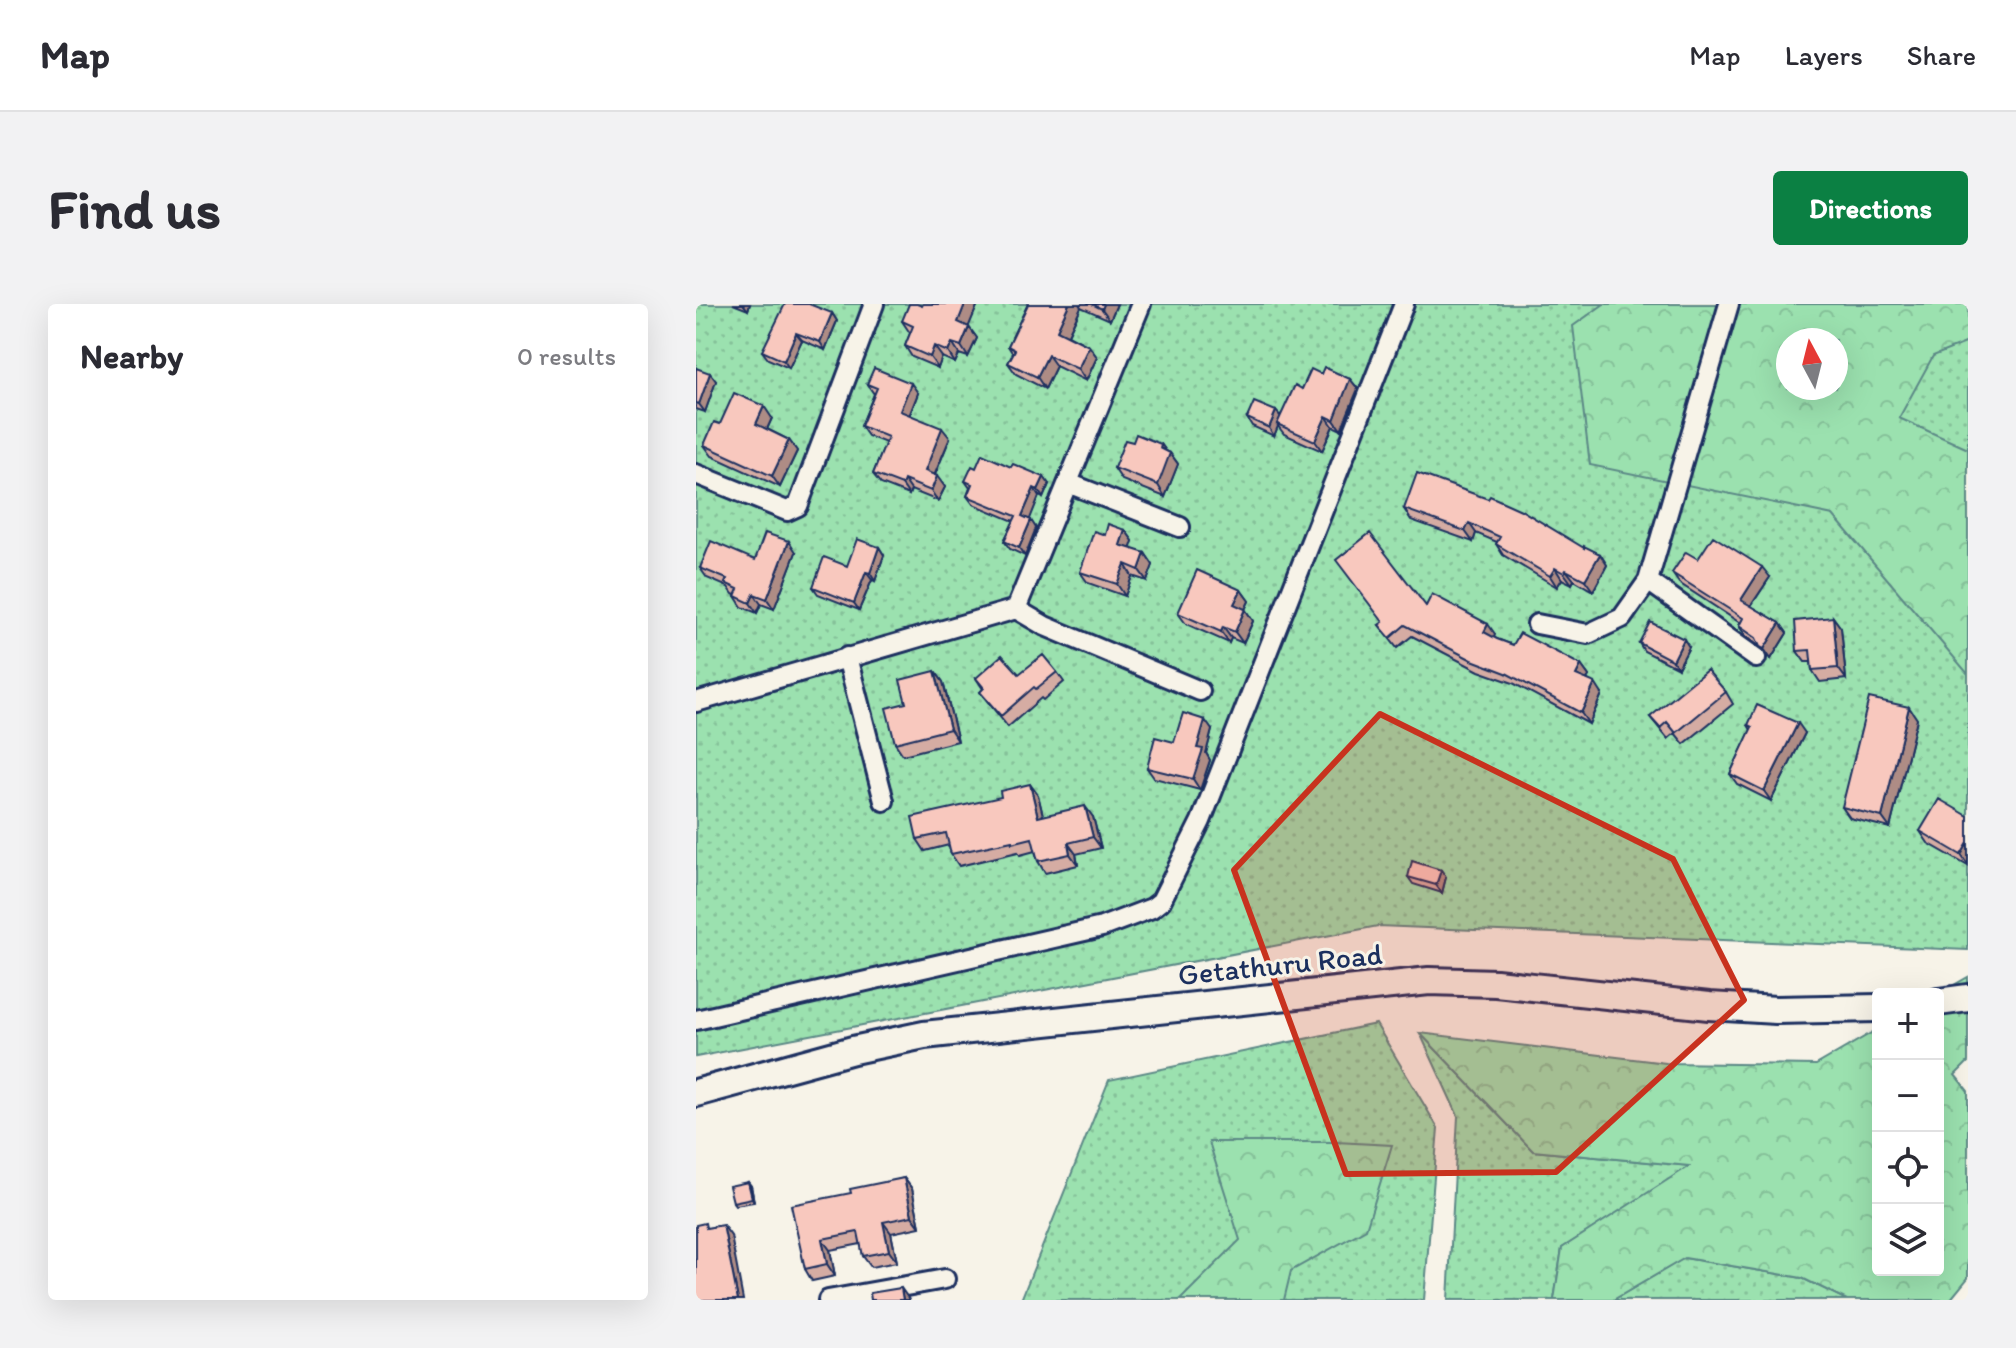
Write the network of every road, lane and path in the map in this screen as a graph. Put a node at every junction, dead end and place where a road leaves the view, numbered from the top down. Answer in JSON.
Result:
{"nodes":[{"id":1,"x":874,"y":304,"type":"edge"},
{"id":2,"x":1141,"y":304,"type":"edge"},
{"id":3,"x":1404,"y":304,"type":"edge"},
{"id":4,"x":1729,"y":304,"type":"edge"},
{"id":5,"x":696,"y":474,"type":"edge"},
{"id":6,"x":1068,"y":483,"type":"junction"},
{"id":7,"x":1180,"y":527,"type":"dead end"},
{"id":8,"x":1648,"y":581,"type":"junction"},
{"id":9,"x":1016,"y":609,"type":"junction"},
{"id":10,"x":1537,"y":624,"type":"dead end"},
{"id":11,"x":847,"y":657,"type":"junction"},
{"id":12,"x":1756,"y":658,"type":"edge"},
{"id":13,"x":1200,"y":691,"type":"dead end"},
{"id":14,"x":696,"y":702,"type":"edge"},
{"id":15,"x":884,"y":801,"type":"dead end"},
{"id":16,"x":1968,"y":998,"type":"edge"},
{"id":17,"x":1944,"y":1001,"type":"edge"},
{"id":18,"x":1872,"y":1008,"type":"edge"},
{"id":19,"x":696,"y":1020,"type":"edge"},
{"id":20,"x":696,"y":1093,"type":"edge"},
{"id":21,"x":945,"y":1279,"type":"dead end"},
{"id":22,"x":828,"y":1300,"type":"edge"}],
"edges":[{"from":1,"to":5,"type":"street"},
{"from":2,"to":6,"type":"street"},
{"from":3,"to":19,"type":"street"},
{"from":4,"to":8,"type":"street"},
{"from":6,"to":7,"type":"street"},
{"from":6,"to":9,"type":"street"},
{"from":8,"to":10,"type":"street"},
{"from":8,"to":12,"type":"street"},
{"from":9,"to":11,"type":"street"},
{"from":9,"to":13,"type":"street"},
{"from":11,"to":14,"type":"street"},
{"from":11,"to":15,"type":"street"},
{"from":16,"to":17,"type":"main road"},
{"from":18,"to":20,"type":"main road","name":"Getathuru Road"},
{"from":21,"to":22,"type":"street"}]}
